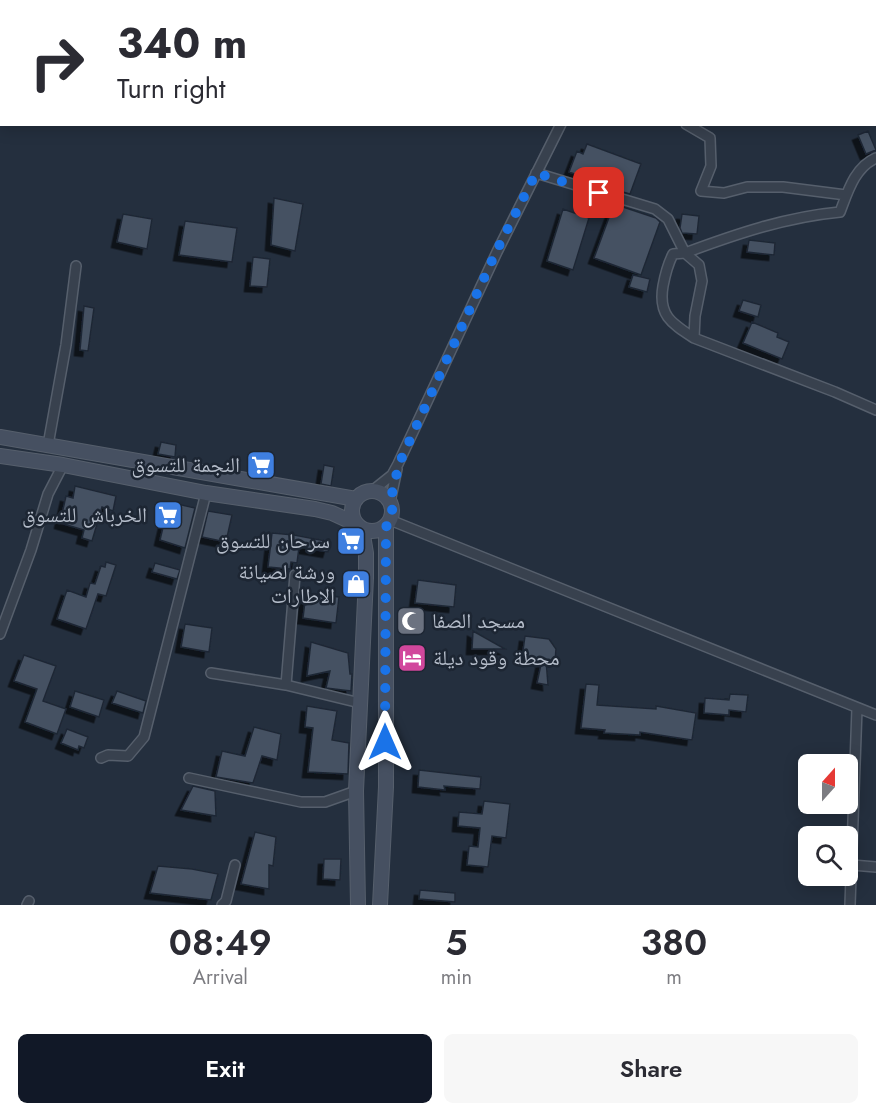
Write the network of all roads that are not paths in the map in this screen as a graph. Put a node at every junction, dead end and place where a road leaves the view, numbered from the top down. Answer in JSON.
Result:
{"nodes":[{"id":1,"x":560,"y":126,"type":"edge"},
{"id":2,"x":689,"y":126,"type":"edge"},
{"id":3,"x":876,"y":158,"type":"edge"},
{"id":4,"x":536,"y":173,"type":"junction"},
{"id":5,"x":846,"y":195,"type":"junction"},
{"id":6,"x":685,"y":253,"type":"junction"},
{"id":7,"x":76,"y":266,"type":"dead end"},
{"id":8,"x":694,"y":338,"type":"junction"},
{"id":9,"x":876,"y":410,"type":"edge"},
{"id":10,"x":0,"y":437,"type":"edge"},
{"id":11,"x":48,"y":445,"type":"junction"},
{"id":12,"x":0,"y":456,"type":"edge"},
{"id":13,"x":399,"y":464,"type":"junction"},
{"id":14,"x":63,"y":465,"type":"junction"},
{"id":15,"x":372,"y":491,"type":"junction"},
{"id":16,"x":206,"y":493,"type":"junction"},
{"id":17,"x":356,"y":499,"type":"junction"},
{"id":18,"x":390,"y":502,"type":"junction"},
{"id":19,"x":388,"y":524,"type":"junction"},
{"id":20,"x":359,"y":527,"type":"junction"},
{"id":21,"x":295,"y":575,"type":"dead end"},
{"id":22,"x":3,"y":613,"type":"edge"},
{"id":23,"x":0,"y":634,"type":"edge"},
{"id":24,"x":211,"y":674,"type":"dead end"},
{"id":25,"x":286,"y":685,"type":"junction"},
{"id":26,"x":360,"y":703,"type":"junction"},
{"id":27,"x":857,"y":708,"type":"junction"},
{"id":28,"x":876,"y":715,"type":"edge"},
{"id":29,"x":101,"y":758,"type":"dead end"},
{"id":30,"x":189,"y":777,"type":"dead end"},
{"id":31,"x":356,"y":792,"type":"junction"},
{"id":32,"x":853,"y":826,"type":"edge"},
{"id":33,"x":235,"y":865,"type":"dead end"},
{"id":34,"x":858,"y":866,"type":"edge"},
{"id":35,"x":876,"y":867,"type":"edge"},
{"id":36,"x":851,"y":886,"type":"edge"},
{"id":37,"x":222,"y":905,"type":"edge"},
{"id":38,"x":358,"y":905,"type":"edge"},
{"id":39,"x":380,"y":905,"type":"edge"},
{"id":40,"x":850,"y":905,"type":"edge"}],
"edges":[{"from":1,"to":4,"type":"street"},
{"from":2,"to":5,"type":"street"},
{"from":3,"to":5,"type":"street"},
{"from":4,"to":6,"type":"street"},
{"from":4,"to":13,"type":"street"},
{"from":5,"to":6,"type":"street"},
{"from":6,"to":8,"type":"street"},
{"from":6,"to":8,"type":"street"},
{"from":7,"to":11,"type":"street"},
{"from":8,"to":9,"type":"street"},
{"from":10,"to":11,"type":"main road"},
{"from":11,"to":17,"type":"main road"},
{"from":12,"to":14,"type":"main road"},
{"from":13,"to":15,"type":"street"},
{"from":13,"to":18,"type":"street"},
{"from":14,"to":16,"type":"main road"},
{"from":14,"to":22,"type":"street"},
{"from":15,"to":17,"type":"main road"},
{"from":15,"to":18,"type":"main road"},
{"from":16,"to":20,"type":"main road"},
{"from":16,"to":29,"type":"street"},
{"from":17,"to":20,"type":"main road"},
{"from":18,"to":19,"type":"main road"},
{"from":19,"to":20,"type":"main road"},
{"from":19,"to":27,"type":"street"},
{"from":19,"to":39,"type":"main road"},
{"from":20,"to":26,"type":"main road"},
{"from":21,"to":25,"type":"street"},
{"from":22,"to":23,"type":"street"},
{"from":24,"to":25,"type":"street"},
{"from":25,"to":26,"type":"street"},
{"from":26,"to":31,"type":"main road"},
{"from":27,"to":28,"type":"street"},
{"from":27,"to":32,"type":"street"},
{"from":30,"to":31,"type":"street"},
{"from":31,"to":38,"type":"main road"},
{"from":33,"to":37,"type":"street"},
{"from":34,"to":35,"type":"street"},
{"from":36,"to":40,"type":"street"}]}
